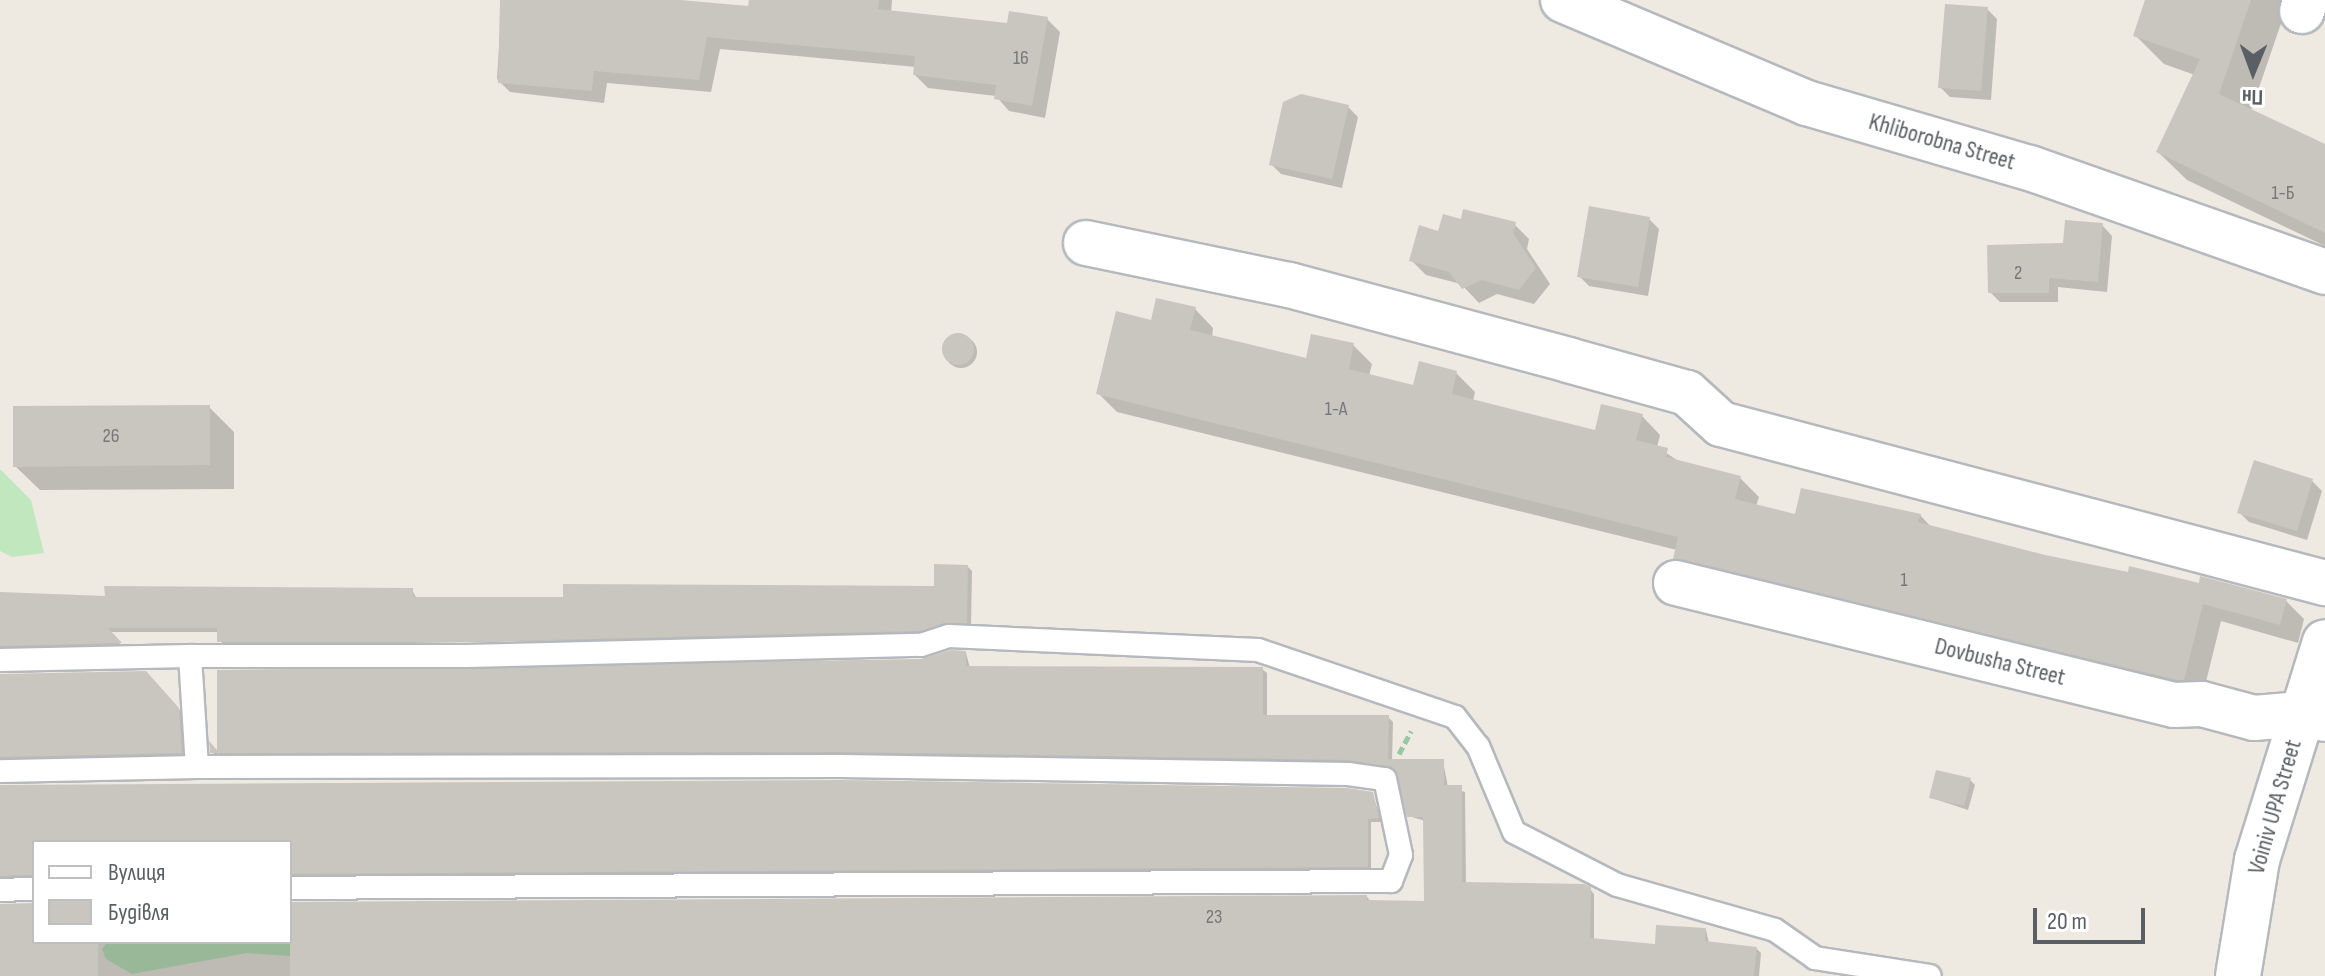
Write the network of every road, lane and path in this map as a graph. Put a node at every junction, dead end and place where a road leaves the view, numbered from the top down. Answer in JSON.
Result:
{"nodes":[{"id":1,"x":1563,"y":0,"type":"edge"},
{"id":2,"x":1086,"y":243,"type":"dead end"},
{"id":3,"x":2325,"y":272,"type":"edge"},
{"id":4,"x":1676,"y":583,"type":"dead end"},
{"id":5,"x":2325,"y":583,"type":"edge"},
{"id":6,"x":2325,"y":642,"type":"edge"},
{"id":7,"x":190,"y":656,"type":"junction"},
{"id":8,"x":0,"y":660,"type":"edge"},
{"id":9,"x":1424,"y":706,"type":"junction"},
{"id":10,"x":2314,"y":717,"type":"edge"},
{"id":11,"x":197,"y":767,"type":"junction"},
{"id":12,"x":0,"y":771,"type":"edge"},
{"id":13,"x":1385,"y":779,"type":"junction"},
{"id":14,"x":292,"y":888,"type":"edge"},
{"id":15,"x":32,"y":889,"type":"edge"},
{"id":16,"x":0,"y":890,"type":"edge"},
{"id":17,"x":1930,"y":976,"type":"edge"},
{"id":18,"x":2238,"y":976,"type":"edge"}],
"edges":[{"from":1,"to":3,"type":"street","name":"Khliborobna Street"},
{"from":2,"to":5,"type":"street"},
{"from":4,"to":10,"type":"street","name":"Dovbusha Street"},
{"from":6,"to":10,"type":"street","name":"Voiniv UPA Street"},
{"from":7,"to":8,"type":"lane"},
{"from":7,"to":9,"type":"lane"},
{"from":7,"to":11,"type":"lane"},
{"from":9,"to":13,"type":"path"},
{"from":9,"to":17,"type":"lane"},
{"from":10,"to":18,"type":"street","name":"Voiniv UPA Street"},
{"from":11,"to":12,"type":"lane"},
{"from":11,"to":13,"type":"lane"},
{"from":13,"to":14,"type":"lane"},
{"from":15,"to":16,"type":"lane"}]}
